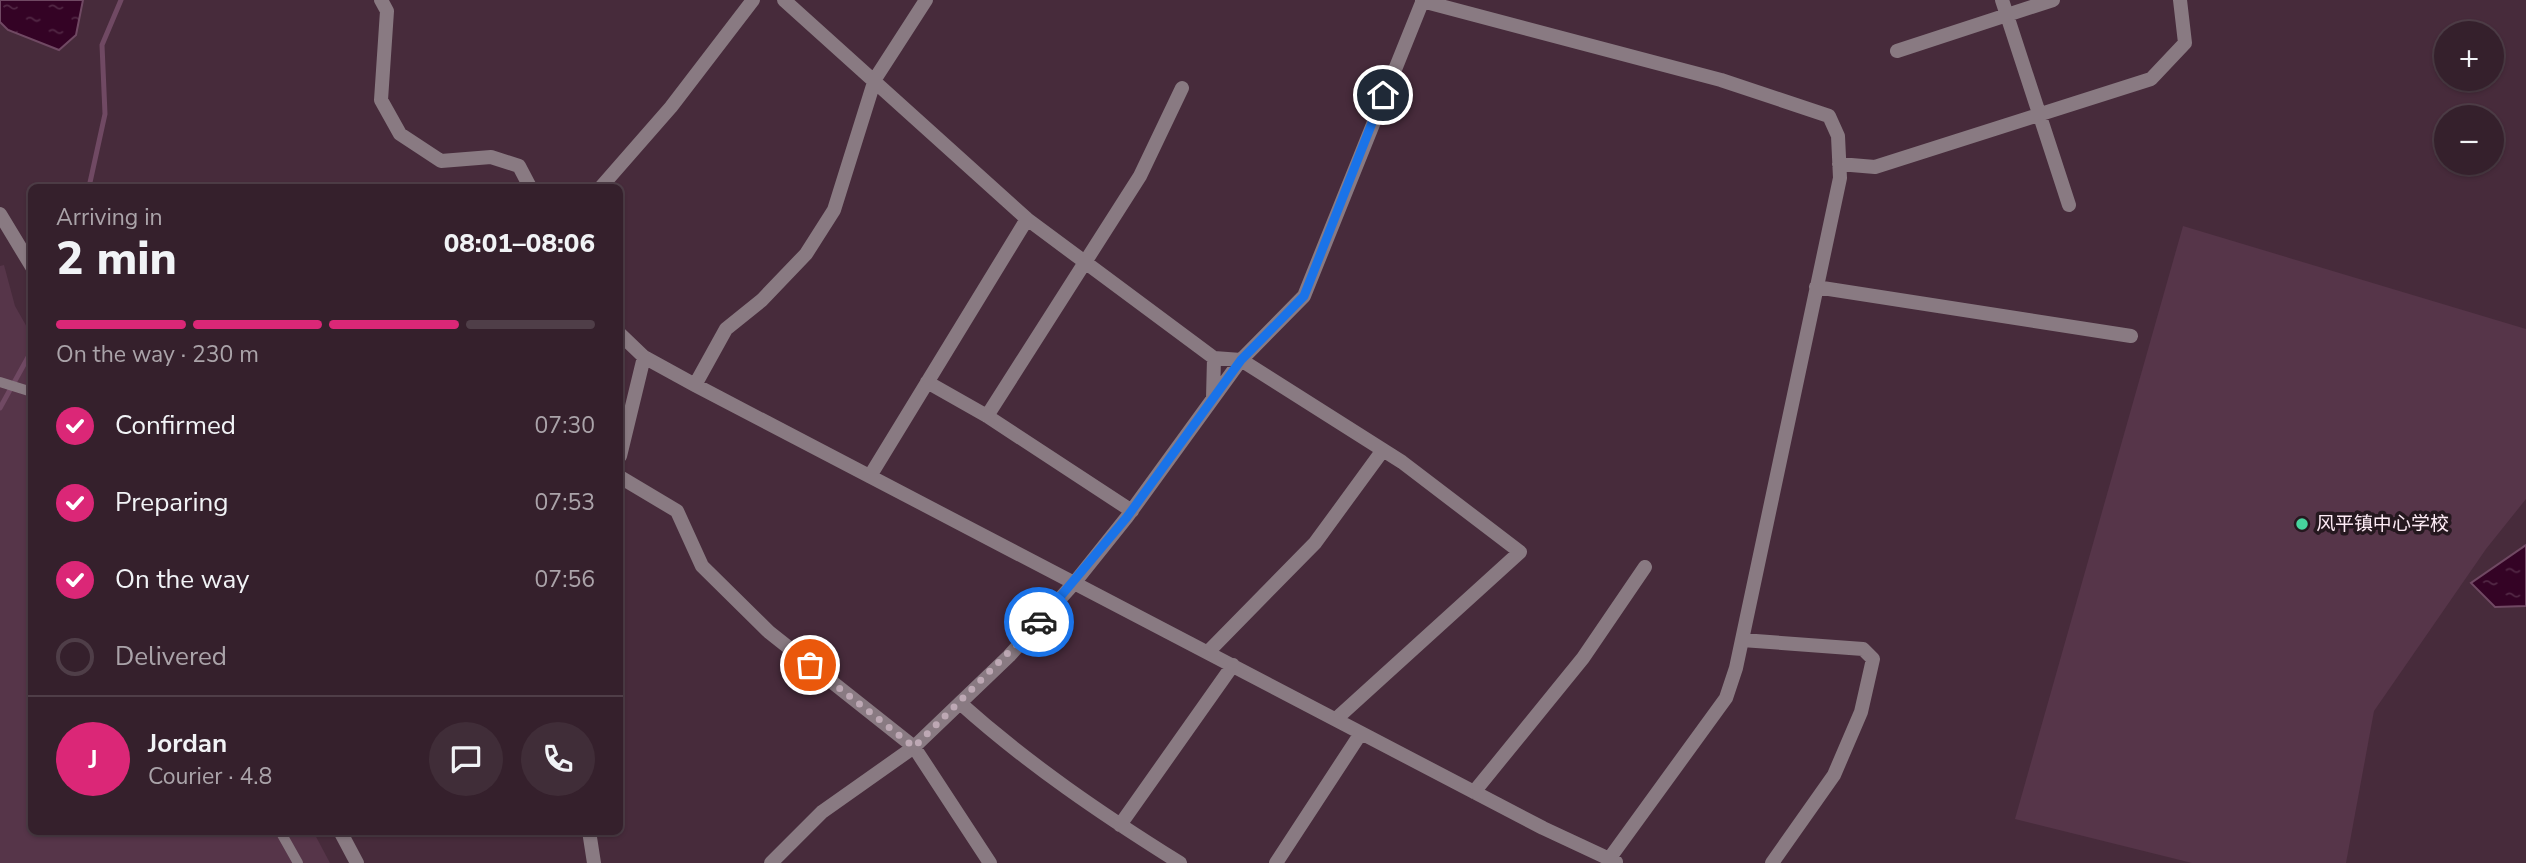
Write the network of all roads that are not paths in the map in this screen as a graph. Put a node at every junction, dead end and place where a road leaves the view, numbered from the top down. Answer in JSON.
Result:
{"nodes":[{"id":1,"x":753,"y":0,"type":"edge"},
{"id":2,"x":784,"y":0,"type":"edge"},
{"id":3,"x":926,"y":0,"type":"edge"},
{"id":4,"x":1423,"y":0,"type":"edge"},
{"id":5,"x":2002,"y":0,"type":"edge"},
{"id":6,"x":2053,"y":0,"type":"edge"},
{"id":7,"x":2180,"y":0,"type":"edge"},
{"id":8,"x":388,"y":4,"type":"edge"},
{"id":9,"x":2007,"y":16,"type":"junction"},
{"id":10,"x":1897,"y":51,"type":"dead end"},
{"id":11,"x":874,"y":79,"type":"junction"},
{"id":12,"x":1182,"y":88,"type":"dead end"},
{"id":13,"x":2039,"y":113,"type":"junction"},
{"id":14,"x":1839,"y":164,"type":"junction"},
{"id":15,"x":528,"y":184,"type":"edge"},
{"id":16,"x":604,"y":184,"type":"edge"},
{"id":17,"x":2069,"y":205,"type":"dead end"},
{"id":18,"x":0,"y":214,"type":"edge"},
{"id":19,"x":1027,"y":219,"type":"junction"},
{"id":20,"x":28,"y":260,"type":"edge"},
{"id":21,"x":1085,"y":262,"type":"junction"},
{"id":22,"x":1816,"y":287,"type":"junction"},
{"id":23,"x":2131,"y":335,"type":"dead end"},
{"id":24,"x":623,"y":337,"type":"edge"},
{"id":25,"x":644,"y":357,"type":"junction"},
{"id":26,"x":1214,"y":358,"type":"junction"},
{"id":27,"x":1241,"y":360,"type":"junction"},
{"id":28,"x":0,"y":382,"type":"edge"},
{"id":29,"x":927,"y":382,"type":"junction"},
{"id":30,"x":695,"y":385,"type":"junction"},
{"id":31,"x":28,"y":390,"type":"edge"},
{"id":32,"x":1213,"y":398,"type":"junction"},
{"id":33,"x":987,"y":416,"type":"junction"},
{"id":34,"x":623,"y":444,"type":"edge"},
{"id":35,"x":1383,"y":450,"type":"junction"},
{"id":36,"x":870,"y":476,"type":"junction"},
{"id":37,"x":623,"y":479,"type":"edge"},
{"id":38,"x":1132,"y":511,"type":"junction"},
{"id":39,"x":1645,"y":567,"type":"dead end"},
{"id":40,"x":1075,"y":582,"type":"junction"},
{"id":41,"x":1742,"y":640,"type":"junction"},
{"id":42,"x":1208,"y":652,"type":"junction"},
{"id":43,"x":1233,"y":665,"type":"junction"},
{"id":44,"x":960,"y":703,"type":"junction"},
{"id":45,"x":1336,"y":719,"type":"junction"},
{"id":46,"x":1361,"y":733,"type":"junction"},
{"id":47,"x":914,"y":747,"type":"junction"},
{"id":48,"x":1474,"y":792,"type":"junction"},
{"id":49,"x":1120,"y":825,"type":"junction"},
{"id":50,"x":282,"y":835,"type":"edge"},
{"id":51,"x":342,"y":835,"type":"edge"},
{"id":52,"x":590,"y":835,"type":"edge"},
{"id":53,"x":1614,"y":861,"type":"edge"},
{"id":54,"x":298,"y":863,"type":"edge"},
{"id":55,"x":357,"y":863,"type":"edge"},
{"id":56,"x":594,"y":863,"type":"edge"},
{"id":57,"x":771,"y":863,"type":"edge"},
{"id":58,"x":990,"y":863,"type":"edge"},
{"id":59,"x":1180,"y":863,"type":"edge"},
{"id":60,"x":1276,"y":863,"type":"edge"},
{"id":61,"x":1772,"y":863,"type":"edge"}],
"edges":[{"from":1,"to":16,"type":"street"},
{"from":2,"to":11,"type":"street"},
{"from":3,"to":11,"type":"street"},
{"from":4,"to":14,"type":"street"},
{"from":4,"to":27,"type":"street"},
{"from":5,"to":9,"type":"street"},
{"from":6,"to":9,"type":"street"},
{"from":7,"to":13,"type":"street"},
{"from":8,"to":15,"type":"street"},
{"from":9,"to":10,"type":"street"},
{"from":9,"to":13,"type":"street"},
{"from":11,"to":19,"type":"street"},
{"from":11,"to":30,"type":"street"},
{"from":12,"to":21,"type":"street"},
{"from":13,"to":14,"type":"street"},
{"from":13,"to":17,"type":"street"},
{"from":14,"to":22,"type":"street"},
{"from":18,"to":20,"type":"street"},
{"from":19,"to":21,"type":"street"},
{"from":19,"to":29,"type":"street"},
{"from":21,"to":26,"type":"street"},
{"from":21,"to":33,"type":"street"},
{"from":22,"to":23,"type":"street"},
{"from":22,"to":41,"type":"street"},
{"from":24,"to":25,"type":"street"},
{"from":25,"to":30,"type":"street"},
{"from":25,"to":34,"type":"street"},
{"from":26,"to":27,"type":"street"},
{"from":26,"to":32,"type":"street"},
{"from":27,"to":32,"type":"street"},
{"from":27,"to":35,"type":"street"},
{"from":28,"to":31,"type":"lane"},
{"from":29,"to":33,"type":"street"},
{"from":29,"to":36,"type":"street"},
{"from":30,"to":36,"type":"street"},
{"from":32,"to":38,"type":"street"},
{"from":33,"to":38,"type":"street"},
{"from":35,"to":42,"type":"street"},
{"from":35,"to":45,"type":"street"},
{"from":36,"to":40,"type":"street"},
{"from":37,"to":47,"type":"street"},
{"from":38,"to":40,"type":"street"},
{"from":39,"to":48,"type":"street"},
{"from":40,"to":42,"type":"street"},
{"from":40,"to":44,"type":"street"},
{"from":41,"to":53,"type":"street"},
{"from":41,"to":61,"type":"street"},
{"from":42,"to":43,"type":"street"},
{"from":43,"to":45,"type":"street"},
{"from":43,"to":49,"type":"street"},
{"from":44,"to":47,"type":"street"},
{"from":44,"to":49,"type":"street"},
{"from":45,"to":46,"type":"street"},
{"from":46,"to":48,"type":"street"},
{"from":46,"to":60,"type":"street"},
{"from":47,"to":57,"type":"street"},
{"from":47,"to":58,"type":"street"},
{"from":48,"to":53,"type":"street"},
{"from":49,"to":59,"type":"street"},
{"from":50,"to":54,"type":"lane"},
{"from":51,"to":55,"type":"street"},
{"from":52,"to":56,"type":"street"}]}
